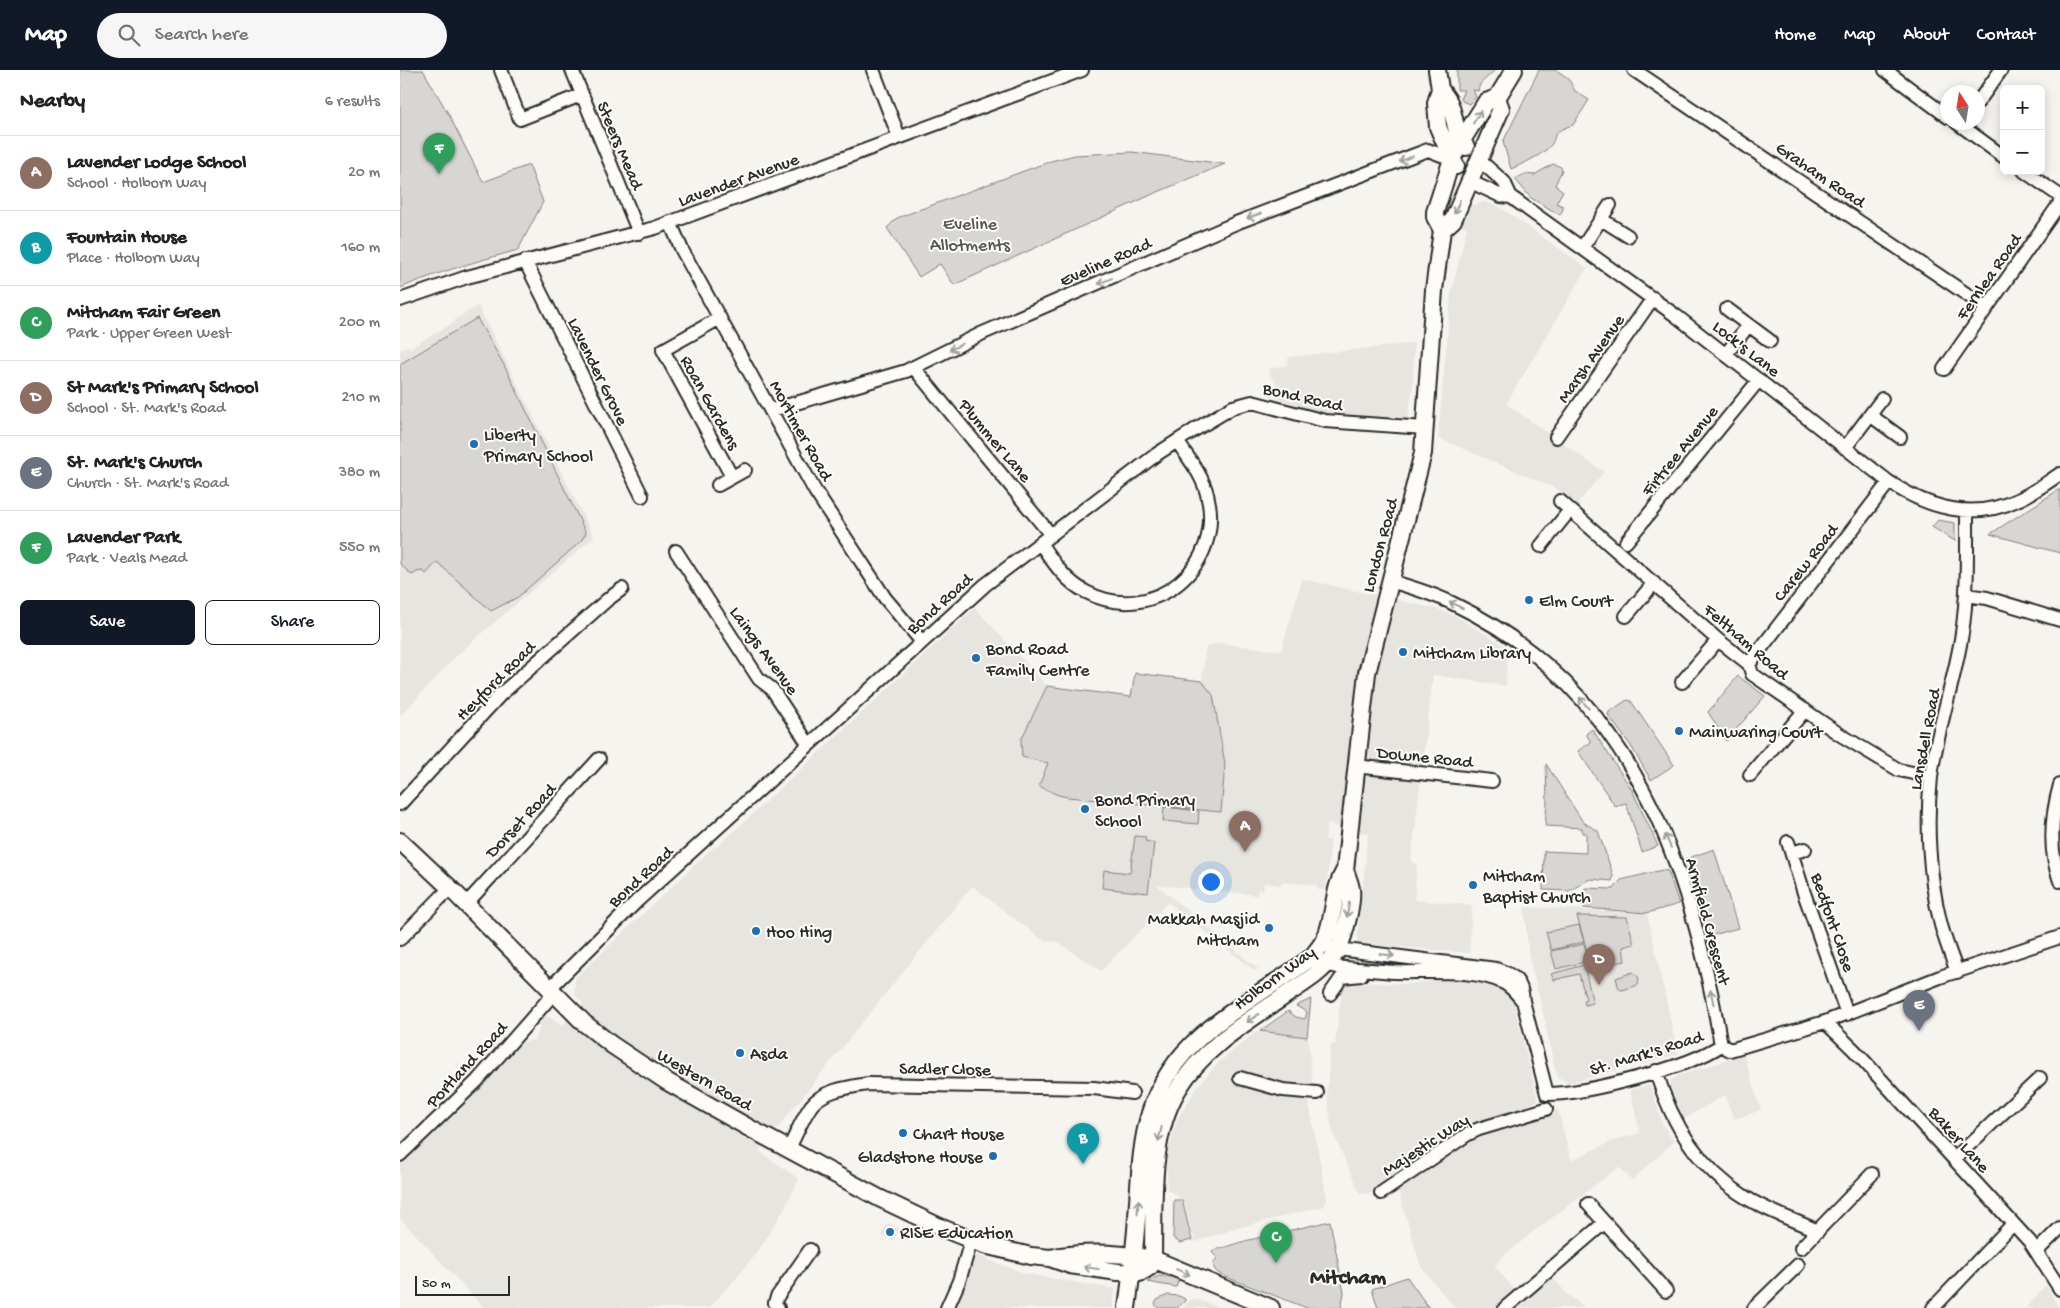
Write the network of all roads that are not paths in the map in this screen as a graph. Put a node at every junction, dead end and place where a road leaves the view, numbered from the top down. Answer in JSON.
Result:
{"nodes":[{"id":1,"x":501,"y":70,"type":"edge"},
{"id":2,"x":572,"y":70,"type":"edge"},
{"id":3,"x":873,"y":70,"type":"edge"},
{"id":4,"x":1082,"y":70,"type":"edge"},
{"id":5,"x":1437,"y":70,"type":"edge"},
{"id":6,"x":1514,"y":70,"type":"edge"},
{"id":7,"x":1634,"y":70,"type":"edge"},
{"id":8,"x":1885,"y":70,"type":"edge"},
{"id":9,"x":2001,"y":70,"type":"edge"},
{"id":10,"x":1440,"y":89,"type":"junction"},
{"id":11,"x":1985,"y":92,"type":"edge"},
{"id":12,"x":581,"y":95,"type":"junction"},
{"id":13,"x":1497,"y":98,"type":"junction"},
{"id":14,"x":1940,"y":111,"type":"edge"},
{"id":15,"x":1968,"y":130,"type":"edge"},
{"id":16,"x":898,"y":137,"type":"junction"},
{"id":17,"x":1461,"y":142,"type":"junction"},
{"id":18,"x":2000,"y":153,"type":"edge"},
{"id":19,"x":1452,"y":159,"type":"junction"},
{"id":20,"x":1478,"y":159,"type":"junction"},
{"id":21,"x":2030,"y":175,"type":"edge"},
{"id":22,"x":1469,"y":181,"type":"junction"},
{"id":23,"x":2060,"y":196,"type":"edge"},
{"id":24,"x":1511,"y":197,"type":"junction"},
{"id":25,"x":2060,"y":203,"type":"edge"},
{"id":26,"x":1610,"y":205,"type":"dead end"},
{"id":27,"x":1601,"y":219,"type":"junction"},
{"id":28,"x":670,"y":222,"type":"junction"},
{"id":29,"x":1442,"y":230,"type":"junction"},
{"id":30,"x":639,"y":233,"type":"junction"},
{"id":31,"x":1628,"y":236,"type":"dead end"},
{"id":32,"x":1582,"y":248,"type":"junction"},
{"id":33,"x":525,"y":261,"type":"junction"},
{"id":34,"x":1653,"y":298,"type":"junction"},
{"id":35,"x":400,"y":300,"type":"edge"},
{"id":36,"x":1987,"y":308,"type":"junction"},
{"id":37,"x":1727,"y":309,"type":"dead end"},
{"id":38,"x":720,"y":318,"type":"junction"},
{"id":39,"x":1748,"y":326,"type":"junction"},
{"id":40,"x":1770,"y":341,"type":"dead end"},
{"id":41,"x":1726,"y":354,"type":"junction"},
{"id":42,"x":914,"y":368,"type":"junction"},
{"id":43,"x":1944,"y":369,"type":"dead end"},
{"id":44,"x":1760,"y":380,"type":"junction"},
{"id":45,"x":1882,"y":399,"type":"dead end"},
{"id":46,"x":772,"y":410,"type":"junction"},
{"id":47,"x":1870,"y":415,"type":"junction"},
{"id":48,"x":1425,"y":428,"type":"junction"},
{"id":49,"x":1900,"y":436,"type":"dead end"},
{"id":50,"x":1556,"y":437,"type":"dead end"},
{"id":51,"x":1177,"y":441,"type":"junction"},
{"id":52,"x":1845,"y":448,"type":"junction"},
{"id":53,"x":745,"y":470,"type":"dead end"},
{"id":54,"x":2060,"y":474,"type":"edge"},
{"id":55,"x":732,"y":477,"type":"junction"},
{"id":56,"x":1889,"y":482,"type":"junction"},
{"id":57,"x":718,"y":485,"type":"dead end"},
{"id":58,"x":642,"y":496,"type":"dead end"},
{"id":59,"x":1560,"y":501,"type":"dead end"},
{"id":60,"x":1570,"y":510,"type":"junction"},
{"id":61,"x":1967,"y":511,"type":"junction"},
{"id":62,"x":1051,"y":535,"type":"junction"},
{"id":63,"x":1626,"y":542,"type":"dead end"},
{"id":64,"x":1040,"y":543,"type":"junction"},
{"id":65,"x":1542,"y":546,"type":"dead end"},
{"id":66,"x":676,"y":551,"type":"dead end"},
{"id":67,"x":1390,"y":581,"type":"junction"},
{"id":68,"x":1654,"y":583,"type":"junction"},
{"id":69,"x":622,"y":589,"type":"dead end"},
{"id":70,"x":1966,"y":595,"type":"junction"},
{"id":71,"x":1626,"y":616,"type":"dead end"},
{"id":72,"x":2060,"y":620,"type":"edge"},
{"id":73,"x":1718,"y":640,"type":"junction"},
{"id":74,"x":922,"y":642,"type":"junction"},
{"id":75,"x":1749,"y":664,"type":"junction"},
{"id":76,"x":1682,"y":682,"type":"dead end"},
{"id":77,"x":1805,"y":710,"type":"junction"},
{"id":78,"x":809,"y":745,"type":"junction"},
{"id":79,"x":600,"y":759,"type":"dead end"},
{"id":80,"x":1355,"y":766,"type":"junction"},
{"id":81,"x":1750,"y":774,"type":"dead end"},
{"id":82,"x":1931,"y":777,"type":"junction"},
{"id":83,"x":1492,"y":781,"type":"dead end"},
{"id":84,"x":2060,"y":785,"type":"edge"},
{"id":85,"x":400,"y":804,"type":"edge"},
{"id":86,"x":400,"y":841,"type":"edge"},
{"id":87,"x":1805,"y":849,"type":"dead end"},
{"id":88,"x":1345,"y":870,"type":"junction"},
{"id":89,"x":2060,"y":880,"type":"edge"},
{"id":90,"x":450,"y":888,"type":"junction"},
{"id":91,"x":466,"y":904,"type":"junction"},
{"id":92,"x":2060,"y":937,"type":"edge"},
{"id":93,"x":400,"y":939,"type":"edge"},
{"id":94,"x":1318,"y":950,"type":"junction"},
{"id":95,"x":1338,"y":950,"type":"junction"},
{"id":96,"x":1327,"y":964,"type":"junction"},
{"id":97,"x":1957,"y":972,"type":"junction"},
{"id":98,"x":1444,"y":973,"type":"junction"},
{"id":99,"x":551,"y":991,"type":"junction"},
{"id":100,"x":1330,"y":994,"type":"dead end"},
{"id":101,"x":1523,"y":1001,"type":"junction"},
{"id":102,"x":1847,"y":1014,"type":"junction"},
{"id":103,"x":1825,"y":1022,"type":"junction"},
{"id":104,"x":1721,"y":1045,"type":"junction"},
{"id":105,"x":1656,"y":1071,"type":"junction"},
{"id":106,"x":1240,"y":1078,"type":"dead end"},
{"id":107,"x":2040,"y":1078,"type":"dead end"},
{"id":108,"x":1317,"y":1093,"type":"dead end"},
{"id":109,"x":1132,"y":1094,"type":"dead end"},
{"id":110,"x":1546,"y":1109,"type":"dead end"},
{"id":111,"x":789,"y":1148,"type":"junction"},
{"id":112,"x":400,"y":1155,"type":"edge"},
{"id":113,"x":1954,"y":1158,"type":"junction"},
{"id":114,"x":1872,"y":1174,"type":"dead end"},
{"id":115,"x":1381,"y":1193,"type":"dead end"},
{"id":116,"x":1588,"y":1204,"type":"dead end"},
{"id":117,"x":1604,"y":1222,"type":"junction"},
{"id":118,"x":2013,"y":1224,"type":"junction"},
{"id":119,"x":2060,"y":1228,"type":"edge"},
{"id":120,"x":1818,"y":1231,"type":"junction"},
{"id":121,"x":971,"y":1241,"type":"junction"},
{"id":122,"x":1801,"y":1248,"type":"dead end"},
{"id":123,"x":810,"y":1250,"type":"dead end"},
{"id":124,"x":2037,"y":1251,"type":"junction"},
{"id":125,"x":1134,"y":1256,"type":"junction"},
{"id":126,"x":1050,"y":1258,"type":"junction"},
{"id":127,"x":1153,"y":1259,"type":"junction"},
{"id":128,"x":1798,"y":1265,"type":"dead end"},
{"id":129,"x":1133,"y":1273,"type":"junction"},
{"id":130,"x":2060,"y":1288,"type":"edge"},
{"id":131,"x":1666,"y":1291,"type":"dead end"},
{"id":132,"x":778,"y":1308,"type":"edge"},
{"id":133,"x":948,"y":1308,"type":"edge"},
{"id":134,"x":1127,"y":1308,"type":"edge"},
{"id":135,"x":1271,"y":1308,"type":"edge"},
{"id":136,"x":1505,"y":1308,"type":"edge"},
{"id":137,"x":1754,"y":1308,"type":"edge"},
{"id":138,"x":1933,"y":1308,"type":"edge"}],
"edges":[{"from":1,"to":12,"type":"street"},
{"from":2,"to":12,"type":"street","name":"Steers Mead"},
{"from":3,"to":16,"type":"street"},
{"from":4,"to":16,"type":"street","name":"Lavender Avenue"},
{"from":5,"to":10,"type":"main road"},
{"from":6,"to":13,"type":"main road"},
{"from":7,"to":36,"type":"street","name":"Graham Road"},
{"from":8,"to":14,"type":"street"},
{"from":9,"to":11,"type":"street"},
{"from":10,"to":17,"type":"main road"},
{"from":10,"to":19,"type":"main road"},
{"from":12,"to":30,"type":"street","name":"Steers Mead"},
{"from":17,"to":13,"type":"main road","name":"London Road","one_way":true},
{"from":13,"to":20,"type":"main road","name":"London Road"},
{"from":15,"to":18,"type":"street"},
{"from":16,"to":28,"type":"street","name":"Lavender Avenue"},
{"from":17,"to":19,"type":"main road","name":"London Road"},
{"from":17,"to":20,"type":"main road"},
{"from":19,"to":22,"type":"main road"},
{"from":19,"to":29,"type":"main road","name":"London Road"},
{"from":19,"to":42,"type":"street","name":"Eveline Road","one_way":true},
{"from":20,"to":22,"type":"main road","name":"London Road"},
{"from":20,"to":24,"type":"street","name":"Lock's Lane"},
{"from":21,"to":23,"type":"street"},
{"from":22,"to":24,"type":"street","name":"Lock's Lane"},
{"from":22,"to":29,"type":"main road","name":"London Road","one_way":true},
{"from":24,"to":32,"type":"street","name":"Lock's Lane"},
{"from":25,"to":36,"type":"street","name":"Fernlea Road"},
{"from":26,"to":27,"type":"street"},
{"from":27,"to":31,"type":"street"},
{"from":27,"to":32,"type":"street"},
{"from":28,"to":30,"type":"street","name":"Lavender Avenue"},
{"from":28,"to":38,"type":"street","name":"Mortimer Road"},
{"from":29,"to":48,"type":"main road","name":"London Road"},
{"from":30,"to":33,"type":"street","name":"Lavender Avenue"},
{"from":32,"to":34,"type":"street","name":"Lock's Lane"},
{"from":33,"to":35,"type":"street","name":"Lavender Avenue"},
{"from":33,"to":58,"type":"street","name":"Lavender Grove"},
{"from":34,"to":41,"type":"street","name":"Lock's Lane"},
{"from":34,"to":50,"type":"street","name":"Marsh Avenue"},
{"from":36,"to":43,"type":"street","name":"Fernlea Road"},
{"from":37,"to":39,"type":"street"},
{"from":38,"to":46,"type":"street","name":"Mortimer Road"},
{"from":38,"to":55,"type":"street","name":"Roan Gardens"},
{"from":39,"to":40,"type":"street"},
{"from":39,"to":41,"type":"street"},
{"from":41,"to":44,"type":"street","name":"Lock's Lane"},
{"from":42,"to":46,"type":"street","name":"Eveline Road"},
{"from":42,"to":62,"type":"street","name":"Plummer Lane"},
{"from":44,"to":52,"type":"street","name":"Lock's Lane"},
{"from":44,"to":63,"type":"street","name":"Firtree Avenue"},
{"from":45,"to":47,"type":"street"},
{"from":46,"to":74,"type":"street","name":"Mortimer Road"},
{"from":47,"to":49,"type":"street"},
{"from":47,"to":52,"type":"street"},
{"from":48,"to":51,"type":"street","name":"Bond Road"},
{"from":48,"to":67,"type":"main road","name":"London Road"},
{"from":51,"to":62,"type":"street","name":"Bond Road"},
{"from":51,"to":64,"type":"street"},
{"from":52,"to":56,"type":"street","name":"Lock's Lane"},
{"from":53,"to":55,"type":"street","name":"Roan Gardens"},
{"from":54,"to":61,"type":"street","name":"Lock's Lane"},
{"from":55,"to":57,"type":"street","name":"Roan Gardens"},
{"from":56,"to":61,"type":"street","name":"Lock's Lane"},
{"from":56,"to":75,"type":"street","name":"Carew Road"},
{"from":59,"to":60,"type":"street","name":"Feltham Road"},
{"from":60,"to":65,"type":"street"},
{"from":60,"to":68,"type":"street","name":"Feltham Road"},
{"from":61,"to":70,"type":"street","name":"Lansdell Road"},
{"from":62,"to":64,"type":"street","name":"Bond Road"},
{"from":64,"to":74,"type":"street","name":"Bond Road"},
{"from":66,"to":78,"type":"street","name":"Laings Avenue"},
{"from":67,"to":80,"type":"main road","name":"London Road"},
{"from":104,"to":67,"type":"street","name":"Armfield Crescent","one_way":true},
{"from":68,"to":71,"type":"street"},
{"from":68,"to":73,"type":"street","name":"Feltham Road"},
{"from":69,"to":85,"type":"street","name":"Heyford Road"},
{"from":70,"to":72,"type":"street"},
{"from":70,"to":82,"type":"street","name":"Lansdell Road"},
{"from":73,"to":75,"type":"street","name":"Feltham Road"},
{"from":73,"to":76,"type":"street"},
{"from":74,"to":78,"type":"street","name":"Bond Road"},
{"from":75,"to":77,"type":"street","name":"Feltham Road"},
{"from":77,"to":81,"type":"street"},
{"from":77,"to":82,"type":"street","name":"Feltham Road"},
{"from":78,"to":99,"type":"street","name":"Bond Road"},
{"from":79,"to":91,"type":"street","name":"Dorset Road"},
{"from":80,"to":83,"type":"street","name":"Downe Road"},
{"from":80,"to":88,"type":"main road","name":"London Road"},
{"from":82,"to":97,"type":"street","name":"Lansdell Road"},
{"from":84,"to":89,"type":"street"},
{"from":86,"to":90,"type":"main road","name":"Western Road"},
{"from":87,"to":102,"type":"street","name":"Bedfont Close"},
{"from":88,"to":94,"type":"main road","name":"Holborn Way"},
{"from":88,"to":95,"type":"main road","name":"Holborn Way","one_way":true},
{"from":90,"to":91,"type":"main road","name":"Western Road"},
{"from":90,"to":93,"type":"street"},
{"from":91,"to":99,"type":"main road","name":"Western Road"},
{"from":92,"to":97,"type":"street","name":"St. Mark's Road"},
{"from":94,"to":95,"type":"street"},
{"from":94,"to":96,"type":"street"},
{"from":125,"to":94,"type":"main road","name":"Holborn Way","one_way":true},
{"from":95,"to":96,"type":"main road","name":"Holborn Way"},
{"from":95,"to":101,"type":"street","name":"St. Mark's Road","one_way":true},
{"from":96,"to":98,"type":"street"},
{"from":96,"to":127,"type":"main road","name":"Holborn Way","one_way":true},
{"from":97,"to":102,"type":"street","name":"St. Mark's Road"},
{"from":98,"to":100,"type":"street"},
{"from":98,"to":101,"type":"street"},
{"from":99,"to":111,"type":"main road","name":"Western Road"},
{"from":99,"to":112,"type":"street","name":"Portland Road"},
{"from":101,"to":105,"type":"street","name":"St. Mark's Road"},
{"from":102,"to":103,"type":"street","name":"St. Mark's Road"},
{"from":103,"to":104,"type":"street","name":"St. Mark's Road"},
{"from":103,"to":113,"type":"street","name":"Baker Lane"},
{"from":104,"to":105,"type":"street","name":"St. Mark's Road"},
{"from":105,"to":120,"type":"street"},
{"from":106,"to":108,"type":"street"},
{"from":107,"to":113,"type":"street"},
{"from":109,"to":111,"type":"street","name":"Sadler Close"},
{"from":110,"to":115,"type":"street","name":"Majestic Way"},
{"from":111,"to":121,"type":"main road","name":"Western Road"},
{"from":113,"to":118,"type":"street","name":"Baker Lane"},
{"from":114,"to":120,"type":"street"},
{"from":116,"to":117,"type":"street"},
{"from":117,"to":131,"type":"street"},
{"from":117,"to":136,"type":"street"},
{"from":118,"to":124,"type":"street","name":"Baker Lane"},
{"from":118,"to":138,"type":"street"},
{"from":119,"to":124,"type":"street"},
{"from":120,"to":122,"type":"street"},
{"from":121,"to":126,"type":"main road","name":"Western Road"},
{"from":121,"to":133,"type":"street"},
{"from":123,"to":132,"type":"street"},
{"from":124,"to":130,"type":"street","name":"Baker Lane"},
{"from":125,"to":126,"type":"main road","name":"Western Road"},
{"from":125,"to":127,"type":"main road","name":"Western Road"},
{"from":125,"to":129,"type":"main road","name":"Holborn Way"},
{"from":129,"to":126,"type":"main road","name":"Western Road","one_way":true},
{"from":127,"to":129,"type":"main road"},
{"from":127,"to":135,"type":"main road","name":"Western Road","one_way":true},
{"from":128,"to":137,"type":"street"},
{"from":129,"to":134,"type":"main road","name":"Holborn Way"}]}
